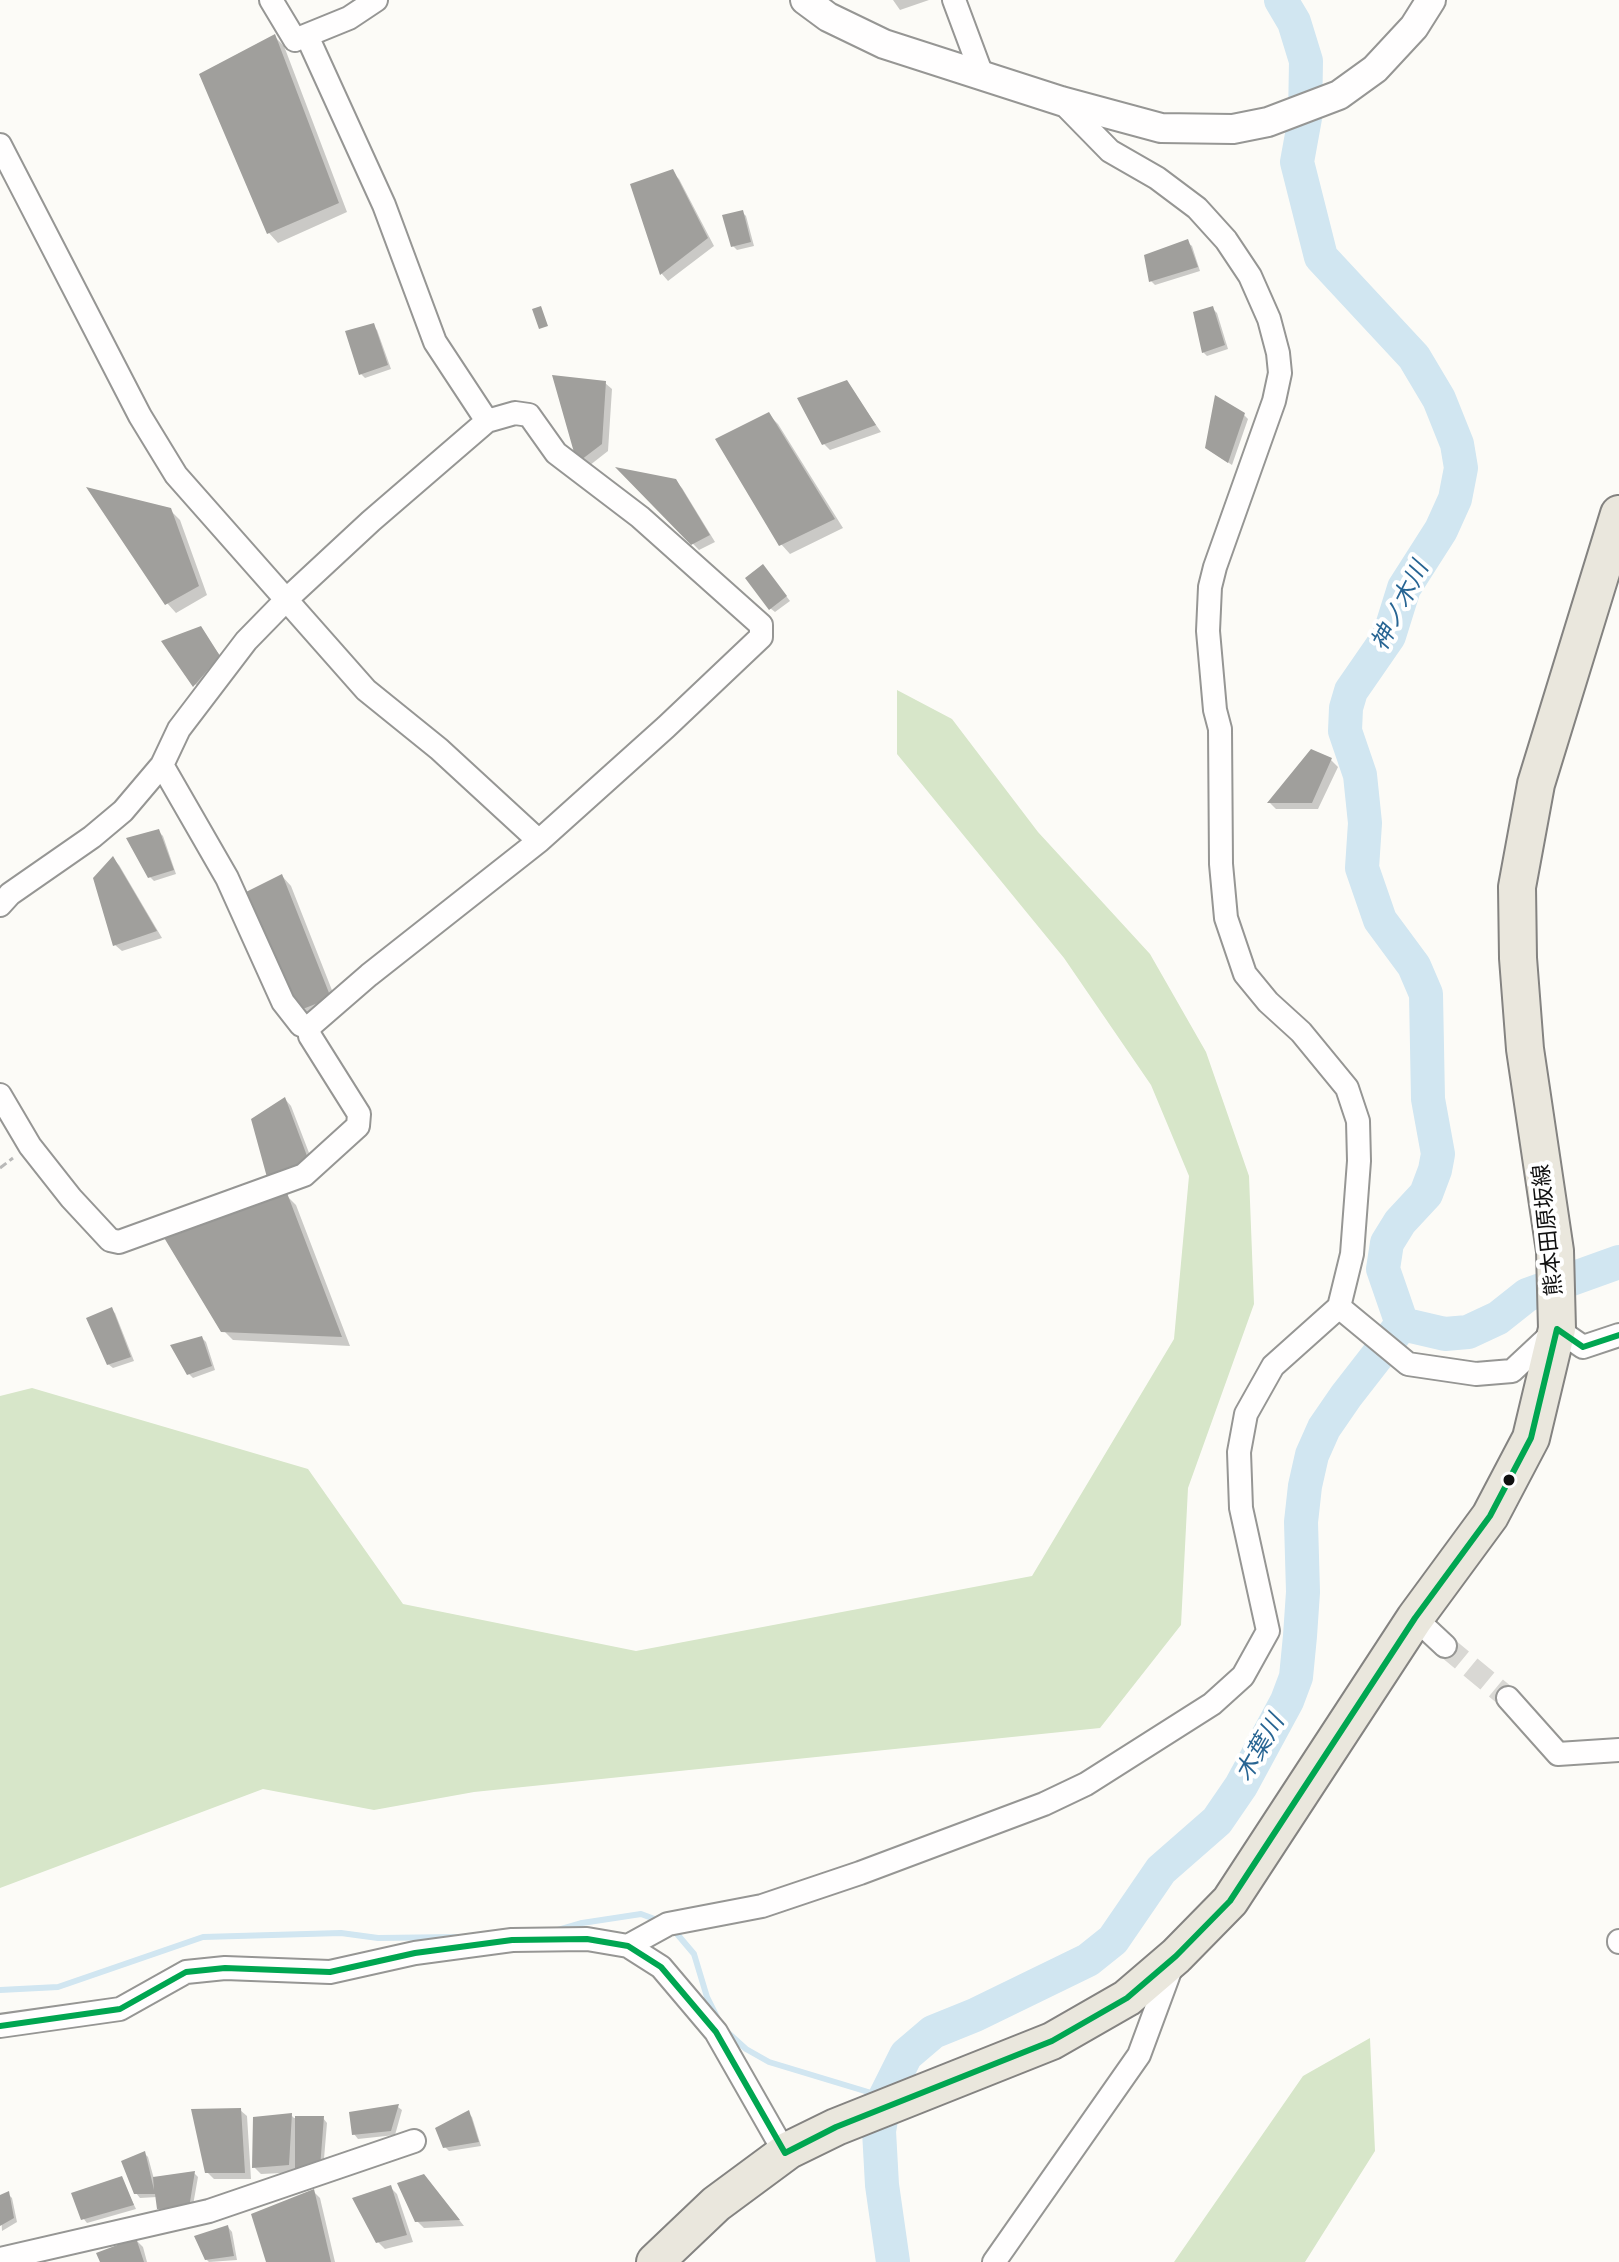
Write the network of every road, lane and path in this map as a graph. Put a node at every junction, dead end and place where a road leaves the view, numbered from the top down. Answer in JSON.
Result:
{"nodes":[{"id":1,"x":271,"y":0,"type":"edge"},
{"id":2,"x":376,"y":0,"type":"edge"},
{"id":3,"x":805,"y":0,"type":"edge"},
{"id":4,"x":954,"y":0,"type":"edge"},
{"id":5,"x":1431,"y":0,"type":"edge"},
{"id":6,"x":307,"y":36,"type":"junction"},
{"id":7,"x":982,"y":75,"type":"junction"},
{"id":8,"x":1061,"y":101,"type":"junction"},
{"id":9,"x":0,"y":145,"type":"edge"},
{"id":10,"x":487,"y":421,"type":"junction"},
{"id":11,"x":1619,"y":514,"type":"edge"},
{"id":12,"x":288,"y":598,"type":"junction"},
{"id":13,"x":162,"y":765,"type":"junction"},
{"id":14,"x":539,"y":841,"type":"junction"},
{"id":15,"x":0,"y":905,"type":"edge"},
{"id":16,"x":309,"y":1027,"type":"junction"},
{"id":17,"x":0,"y":1095,"type":"edge"},
{"id":18,"x":1339,"y":1307,"type":"junction"},
{"id":19,"x":1557,"y":1318,"type":"junction"},
{"id":20,"x":1619,"y":1335,"type":"edge"},
{"id":21,"x":1415,"y":1618,"type":"junction"},
{"id":22,"x":1445,"y":1646,"type":"tunnel mouth"},
{"id":23,"x":1508,"y":1698,"type":"tunnel mouth"},
{"id":24,"x":1619,"y":1750,"type":"edge"},
{"id":25,"x":628,"y":1946,"type":"junction"},
{"id":26,"x":1176,"y":1956,"type":"junction"},
{"id":27,"x":0,"y":2026,"type":"edge"},
{"id":28,"x":414,"y":2141,"type":"dead end"},
{"id":29,"x":785,"y":2153,"type":"junction"},
{"id":30,"x":0,"y":2259,"type":"edge"},
{"id":31,"x":655,"y":2262,"type":"edge"},
{"id":32,"x":994,"y":2262,"type":"edge"}],
"edges":[{"from":1,"to":6,"type":"street"},
{"from":2,"to":6,"type":"street"},
{"from":3,"to":7,"type":"street"},
{"from":4,"to":7,"type":"street"},
{"from":5,"to":8,"type":"street"},
{"from":6,"to":10,"type":"street"},
{"from":7,"to":8,"type":"street"},
{"from":8,"to":18,"type":"street"},
{"from":9,"to":12,"type":"street"},
{"from":10,"to":12,"type":"street"},
{"from":10,"to":14,"type":"street"},
{"from":11,"to":19,"type":"main road","name":"熊本田原坂線"},
{"from":12,"to":13,"type":"street"},
{"from":12,"to":14,"type":"street"},
{"from":13,"to":15,"type":"street"},
{"from":13,"to":16,"type":"street"},
{"from":14,"to":16,"type":"street"},
{"from":16,"to":17,"type":"street"},
{"from":18,"to":19,"type":"street"},
{"from":18,"to":25,"type":"street"},
{"from":19,"to":20,"type":"street"},
{"from":19,"to":21,"type":"main road","name":"熊本田原坂線"},
{"from":21,"to":22,"type":"street"},
{"from":21,"to":26,"type":"main road","name":"熊本田原坂線"},
{"from":23,"to":24,"type":"street"},
{"from":25,"to":27,"type":"street"},
{"from":25,"to":29,"type":"street"},
{"from":26,"to":29,"type":"main road","name":"熊本田原坂線"},
{"from":26,"to":32,"type":"street"},
{"from":28,"to":30,"type":"street"},
{"from":29,"to":31,"type":"main road","name":"熊本田原坂線"}]}
